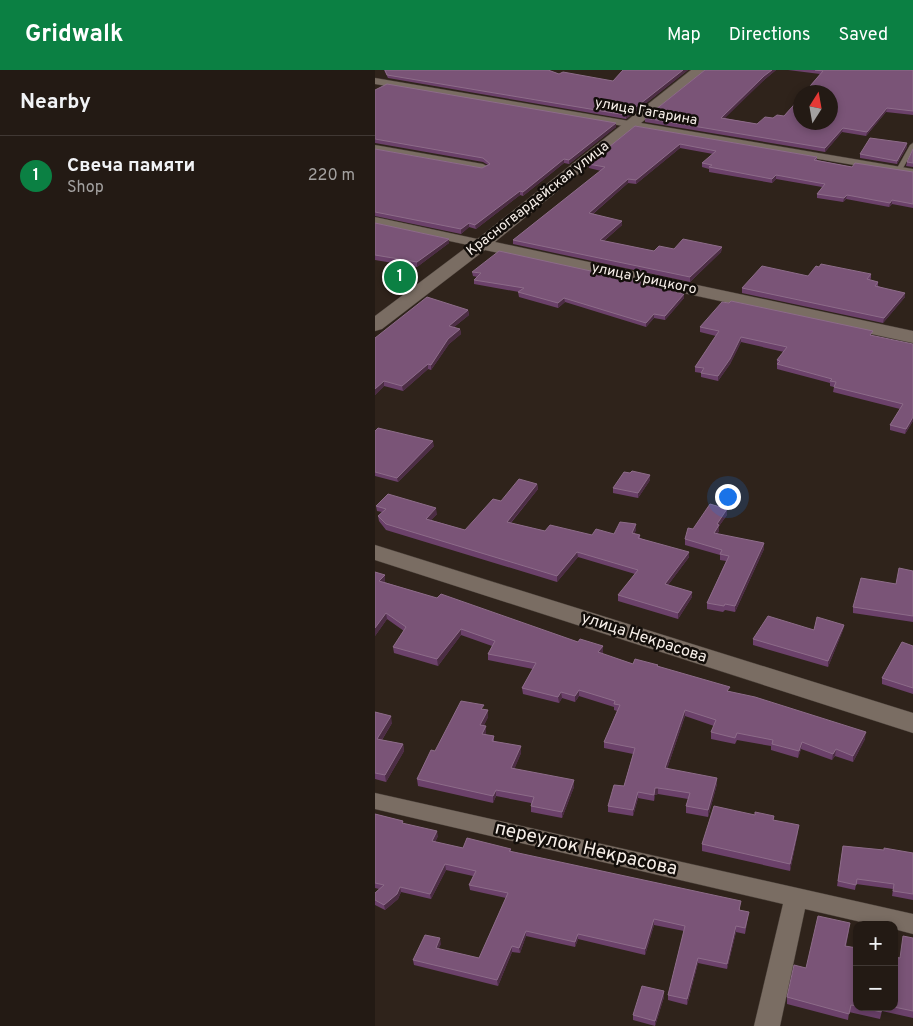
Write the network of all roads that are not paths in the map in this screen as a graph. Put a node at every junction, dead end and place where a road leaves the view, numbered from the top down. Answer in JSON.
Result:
{"nodes":[{"id":1,"x":699,"y":70,"type":"edge"},
{"id":2,"x":375,"y":81,"type":"edge"},
{"id":3,"x":632,"y":125,"type":"junction"},
{"id":4,"x":913,"y":145,"type":"edge"},
{"id":5,"x":375,"y":148,"type":"edge"},
{"id":6,"x":483,"y":166,"type":"edge"},
{"id":7,"x":899,"y":170,"type":"junction"},
{"id":8,"x":913,"y":172,"type":"edge"},
{"id":9,"x":375,"y":221,"type":"edge"},
{"id":10,"x":482,"y":244,"type":"junction"},
{"id":11,"x":375,"y":325,"type":"edge"},
{"id":12,"x":913,"y":337,"type":"edge"},
{"id":13,"x":375,"y":552,"type":"edge"},
{"id":14,"x":913,"y":723,"type":"edge"},
{"id":15,"x":375,"y":801,"type":"edge"},
{"id":16,"x":796,"y":896,"type":"junction"},
{"id":17,"x":913,"y":924,"type":"edge"},
{"id":18,"x":767,"y":1026,"type":"edge"}],
"edges":[{"from":1,"to":3,"type":"street","name":"Красногвардейская улица"},
{"from":2,"to":3,"type":"street","name":"улица Гагарина"},
{"from":3,"to":7,"type":"street","name":"улица Гагарина"},
{"from":3,"to":10,"type":"street","name":"Красногвардейская улица"},
{"from":4,"to":7,"type":"lane"},
{"from":5,"to":6,"type":"street"},
{"from":7,"to":8,"type":"street","name":"улица Гагарина"},
{"from":9,"to":10,"type":"street","name":"улица Урицкого"},
{"from":10,"to":11,"type":"street","name":"Красногвардейская улица"},
{"from":10,"to":12,"type":"street","name":"улица Урицкого"},
{"from":13,"to":14,"type":"street","name":"улица Некрасова"},
{"from":15,"to":16,"type":"street","name":"переулок Некрасова"},
{"from":16,"to":17,"type":"street","name":"переулок Некрасова"},
{"from":16,"to":18,"type":"street"}]}
